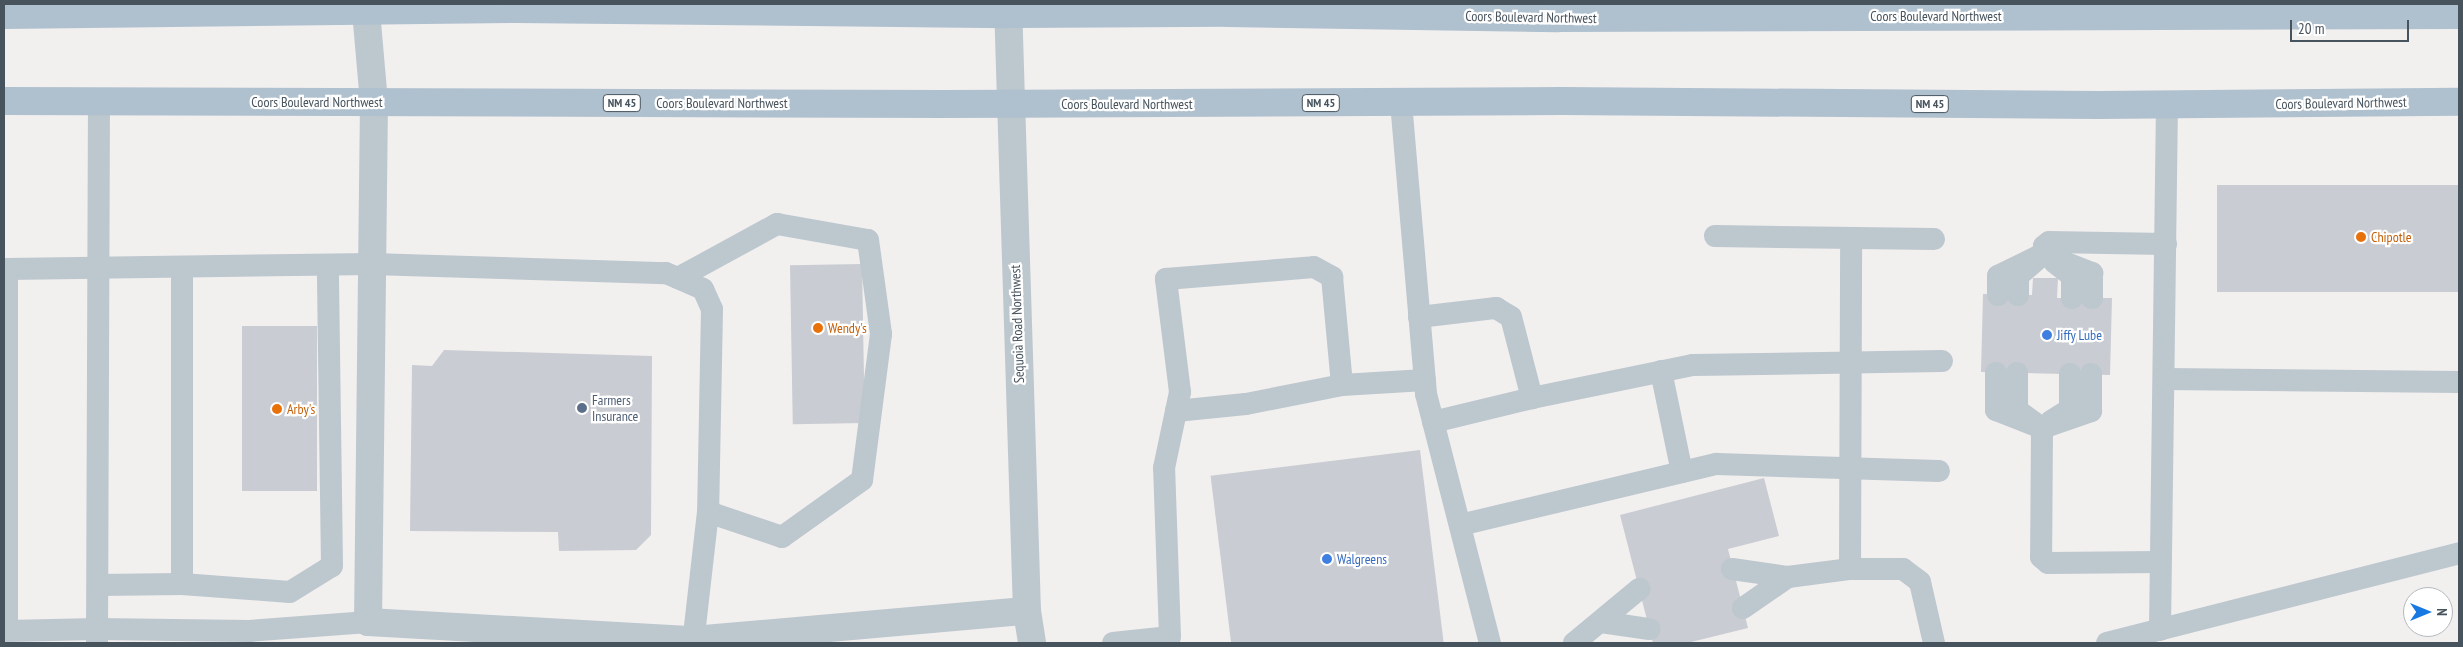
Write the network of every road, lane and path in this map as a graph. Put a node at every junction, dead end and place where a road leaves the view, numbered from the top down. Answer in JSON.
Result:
{"nodes":[{"id":1,"x":366,"y":7,"type":"edge"},
{"id":2,"x":1008,"y":9,"type":"edge"},
{"id":3,"x":1837,"y":10,"type":"edge"},
{"id":4,"x":4,"y":15,"type":"edge"},
{"id":5,"x":2459,"y":15,"type":"edge"},
{"id":6,"x":4,"y":101,"type":"edge"},
{"id":7,"x":99,"y":101,"type":"junction"},
{"id":8,"x":374,"y":102,"type":"junction"},
{"id":9,"x":1401,"y":102,"type":"junction"},
{"id":10,"x":2459,"y":102,"type":"edge"},
{"id":11,"x":1009,"y":104,"type":"junction"},
{"id":12,"x":2168,"y":104,"type":"junction"},
{"id":13,"x":1715,"y":236,"type":"dead end"},
{"id":14,"x":1851,"y":238,"type":"junction"},
{"id":15,"x":1934,"y":239,"type":"dead end"},
{"id":16,"x":2166,"y":244,"type":"junction"},
{"id":17,"x":2043,"y":254,"type":"junction"},
{"id":18,"x":372,"y":264,"type":"junction"},
{"id":19,"x":328,"y":265,"type":"junction"},
{"id":20,"x":182,"y":267,"type":"junction"},
{"id":21,"x":98,"y":268,"type":"junction"},
{"id":22,"x":678,"y":278,"type":"junction"},
{"id":23,"x":2008,"y":294,"type":"dead end"},
{"id":24,"x":2082,"y":298,"type":"dead end"},
{"id":25,"x":1419,"y":317,"type":"junction"},
{"id":26,"x":1942,"y":361,"type":"dead end"},
{"id":27,"x":1852,"y":363,"type":"junction"},
{"id":28,"x":1661,"y":371,"type":"junction"},
{"id":29,"x":2006,"y":373,"type":"dead end"},
{"id":30,"x":2081,"y":374,"type":"dead end"},
{"id":31,"x":2164,"y":379,"type":"junction"},
{"id":32,"x":1425,"y":380,"type":"junction"},
{"id":33,"x":2459,"y":382,"type":"edge"},
{"id":34,"x":1342,"y":385,"type":"junction"},
{"id":35,"x":1532,"y":398,"type":"junction"},
{"id":36,"x":1176,"y":411,"type":"junction"},
{"id":37,"x":1434,"y":422,"type":"junction"},
{"id":38,"x":2042,"y":428,"type":"junction"},
{"id":39,"x":1851,"y":468,"type":"junction"},
{"id":40,"x":1939,"y":471,"type":"dead end"},
{"id":41,"x":1682,"y":472,"type":"junction"},
{"id":42,"x":708,"y":512,"type":"junction"},
{"id":43,"x":1460,"y":525,"type":"junction"},
{"id":44,"x":2459,"y":554,"type":"edge"},
{"id":45,"x":2160,"y":562,"type":"junction"},
{"id":46,"x":1732,"y":569,"type":"dead end"},
{"id":47,"x":1850,"y":569,"type":"junction"},
{"id":48,"x":1788,"y":577,"type":"junction"},
{"id":49,"x":182,"y":584,"type":"junction"},
{"id":50,"x":98,"y":585,"type":"junction"},
{"id":51,"x":1639,"y":589,"type":"dead end"},
{"id":52,"x":1743,"y":608,"type":"dead end"},
{"id":53,"x":1027,"y":611,"type":"junction"},
{"id":54,"x":368,"y":622,"type":"junction"},
{"id":55,"x":1601,"y":622,"type":"junction"},
{"id":56,"x":1649,"y":629,"type":"dead end"},
{"id":57,"x":2160,"y":630,"type":"junction"},
{"id":58,"x":97,"y":636,"type":"edge"},
{"id":59,"x":1171,"y":640,"type":"edge"},
{"id":60,"x":693,"y":642,"type":"edge"},
{"id":61,"x":1032,"y":643,"type":"edge"},
{"id":62,"x":1113,"y":643,"type":"edge"},
{"id":63,"x":1490,"y":643,"type":"edge"},
{"id":64,"x":1574,"y":643,"type":"edge"},
{"id":65,"x":1934,"y":643,"type":"edge"},
{"id":66,"x":2107,"y":643,"type":"edge"}],
"edges":[{"from":1,"to":2,"type":"main road","name":"Coors Boulevard Northwest"},
{"from":1,"to":4,"type":"main road","name":"Coors Boulevard Northwest"},
{"from":1,"to":8,"type":"street"},
{"from":2,"to":3,"type":"main road","name":"Coors Boulevard Northwest"},
{"from":2,"to":11,"type":"street","name":"Sequoia Road Northwest"},
{"from":3,"to":5,"type":"main road","name":"Coors Boulevard Northwest"},
{"from":6,"to":7,"type":"main road","name":"Coors Boulevard Northwest","number":"NM 45"},
{"from":7,"to":8,"type":"main road","name":"Coors Boulevard Northwest","number":"NM 45"},
{"from":7,"to":21,"type":"lane"},
{"from":8,"to":11,"type":"main road","name":"Coors Boulevard Northwest","number":"NM 45"},
{"from":8,"to":18,"type":"street"},
{"from":9,"to":11,"type":"main road","name":"Coors Boulevard Northwest","number":"NM 45"},
{"from":9,"to":12,"type":"main road","name":"Coors Boulevard Northwest","number":"NM 45"},
{"from":9,"to":25,"type":"lane"},
{"from":10,"to":12,"type":"main road","name":"Coors Boulevard Northwest","number":"NM 45"},
{"from":11,"to":53,"type":"street","name":"Sequoia Road Northwest"},
{"from":12,"to":16,"type":"lane"},
{"from":13,"to":14,"type":"lane"},
{"from":14,"to":15,"type":"lane"},
{"from":14,"to":27,"type":"lane"},
{"from":16,"to":17,"type":"lane"},
{"from":16,"to":31,"type":"lane"},
{"from":17,"to":23,"type":"lane"},
{"from":17,"to":24,"type":"lane"},
{"from":18,"to":19,"type":"lane"},
{"from":18,"to":22,"type":"lane"},
{"from":18,"to":54,"type":"street"},
{"from":19,"to":20,"type":"lane"},
{"from":19,"to":49,"type":"lane"},
{"from":20,"to":21,"type":"lane"},
{"from":20,"to":49,"type":"lane"},
{"from":21,"to":50,"type":"lane"},
{"from":21,"to":58,"type":"lane"},
{"from":22,"to":42,"type":"lane"},
{"from":22,"to":42,"type":"lane"},
{"from":25,"to":32,"type":"lane"},
{"from":25,"to":35,"type":"lane"},
{"from":26,"to":27,"type":"lane"},
{"from":27,"to":28,"type":"lane"},
{"from":27,"to":39,"type":"lane"},
{"from":28,"to":35,"type":"lane"},
{"from":28,"to":41,"type":"lane"},
{"from":29,"to":38,"type":"lane"},
{"from":30,"to":38,"type":"lane"},
{"from":31,"to":33,"type":"lane"},
{"from":31,"to":45,"type":"lane"},
{"from":32,"to":34,"type":"lane"},
{"from":32,"to":37,"type":"lane"},
{"from":34,"to":36,"type":"lane"},
{"from":34,"to":36,"type":"lane"},
{"from":35,"to":37,"type":"lane"},
{"from":36,"to":59,"type":"lane"},
{"from":37,"to":43,"type":"lane"},
{"from":38,"to":45,"type":"lane"},
{"from":39,"to":40,"type":"lane"},
{"from":39,"to":41,"type":"lane"},
{"from":39,"to":47,"type":"lane"},
{"from":41,"to":43,"type":"lane"},
{"from":42,"to":60,"type":"lane"},
{"from":43,"to":63,"type":"lane"},
{"from":44,"to":57,"type":"lane"},
{"from":45,"to":57,"type":"lane"},
{"from":46,"to":48,"type":"lane"},
{"from":47,"to":48,"type":"lane"},
{"from":47,"to":65,"type":"lane"},
{"from":48,"to":52,"type":"lane"},
{"from":49,"to":50,"type":"lane"},
{"from":50,"to":58,"type":"lane"},
{"from":51,"to":55,"type":"lane"},
{"from":53,"to":60,"type":"street"},
{"from":53,"to":61,"type":"street","name":"Sequoia Road Northwest"},
{"from":54,"to":58,"type":"lane"},
{"from":54,"to":60,"type":"street"},
{"from":55,"to":56,"type":"lane"},
{"from":55,"to":64,"type":"lane"},
{"from":57,"to":66,"type":"lane"},
{"from":59,"to":62,"type":"lane"}]}
